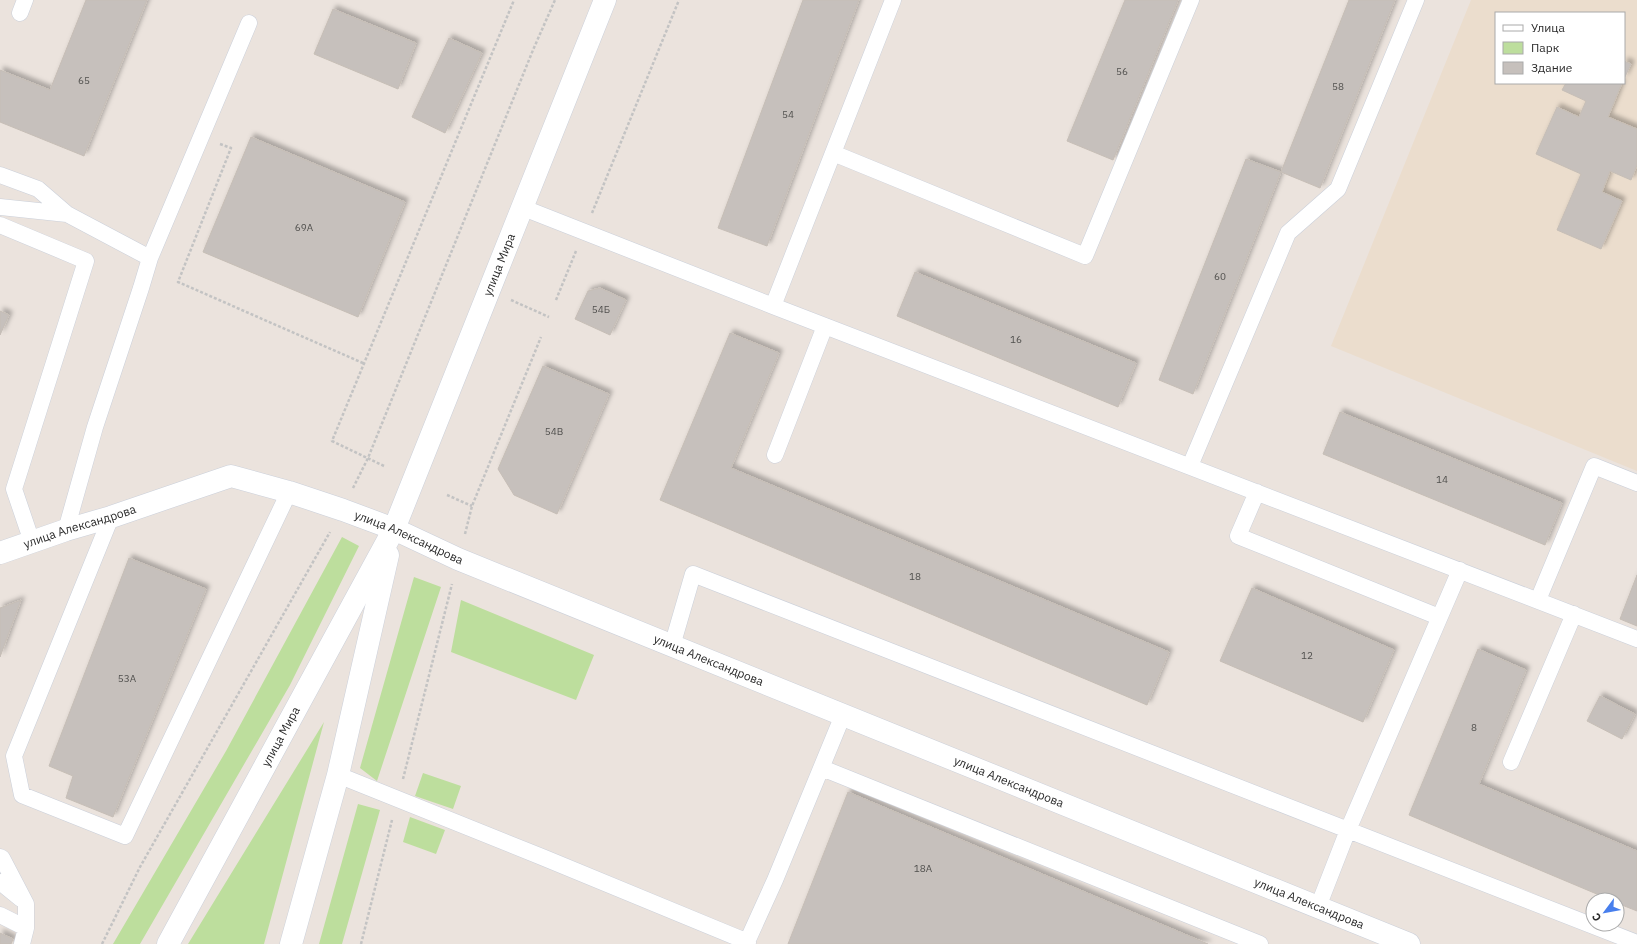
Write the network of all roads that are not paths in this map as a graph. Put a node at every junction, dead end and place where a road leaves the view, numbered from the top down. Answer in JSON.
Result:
{"nodes":[{"id":1,"x":604,"y":0,"type":"edge"},
{"id":2,"x":893,"y":0,"type":"edge"},
{"id":3,"x":1191,"y":0,"type":"edge"},
{"id":4,"x":1416,"y":0,"type":"edge"},
{"id":5,"x":249,"y":23,"type":"dead end"},
{"id":6,"x":833,"y":153,"type":"junction"},
{"id":7,"x":0,"y":175,"type":"edge"},
{"id":8,"x":0,"y":207,"type":"edge"},
{"id":9,"x":521,"y":207,"type":"junction"},
{"id":10,"x":67,"y":214,"type":"junction"},
{"id":11,"x":0,"y":225,"type":"edge"},
{"id":12,"x":150,"y":258,"type":"junction"},
{"id":13,"x":772,"y":306,"type":"junction"},
{"id":14,"x":826,"y":326,"type":"junction"},
{"id":15,"x":775,"y":456,"type":"dead end"},
{"id":16,"x":1190,"y":466,"type":"junction"},
{"id":17,"x":1637,"y":483,"type":"edge"},
{"id":18,"x":288,"y":492,"type":"junction"},
{"id":19,"x":1257,"y":492,"type":"junction"},
{"id":20,"x":111,"y":517,"type":"junction"},
{"id":21,"x":394,"y":529,"type":"junction"},
{"id":22,"x":66,"y":530,"type":"junction"},
{"id":23,"x":32,"y":542,"type":"junction"},
{"id":24,"x":0,"y":553,"type":"edge"},
{"id":25,"x":1460,"y":570,"type":"junction"},
{"id":26,"x":1538,"y":600,"type":"junction"},
{"id":27,"x":1574,"y":614,"type":"junction"},
{"id":28,"x":1439,"y":617,"type":"junction"},
{"id":29,"x":1637,"y":639,"type":"edge"},
{"id":30,"x":672,"y":646,"type":"junction"},
{"id":31,"x":843,"y":715,"type":"junction"},
{"id":32,"x":1511,"y":762,"type":"dead end"},
{"id":33,"x":822,"y":768,"type":"junction"},
{"id":34,"x":338,"y":775,"type":"junction"},
{"id":35,"x":1348,"y":830,"type":"junction"},
{"id":36,"x":0,"y":857,"type":"edge"},
{"id":37,"x":0,"y":882,"type":"edge"},
{"id":38,"x":26,"y":904,"type":"junction"},
{"id":39,"x":1318,"y":907,"type":"junction"},
{"id":40,"x":0,"y":915,"type":"edge"},
{"id":41,"x":26,"y":928,"type":"junction"},
{"id":42,"x":747,"y":943,"type":"edge"},
{"id":43,"x":1637,"y":943,"type":"edge"},
{"id":44,"x":22,"y":944,"type":"edge"},
{"id":45,"x":168,"y":944,"type":"edge"},
{"id":46,"x":290,"y":944,"type":"edge"},
{"id":47,"x":1260,"y":944,"type":"edge"},
{"id":48,"x":1409,"y":944,"type":"edge"}],
"edges":[{"from":1,"to":9,"type":"street","name":"улица Мира"},
{"from":2,"to":6,"type":"lane"},
{"from":3,"to":6,"type":"lane"},
{"from":4,"to":16,"type":"lane"},
{"from":5,"to":12,"type":"lane"},
{"from":6,"to":13,"type":"lane"},
{"from":7,"to":10,"type":"lane"},
{"from":8,"to":10,"type":"lane"},
{"from":9,"to":13,"type":"lane"},
{"from":9,"to":21,"type":"street","name":"улица Мира"},
{"from":10,"to":12,"type":"lane"},
{"from":11,"to":23,"type":"lane"},
{"from":12,"to":22,"type":"lane"},
{"from":13,"to":14,"type":"lane"},
{"from":14,"to":15,"type":"lane"},
{"from":14,"to":16,"type":"lane"},
{"from":16,"to":19,"type":"lane"},
{"from":17,"to":26,"type":"lane"},
{"from":18,"to":20,"type":"street","name":"улица Александрова"},
{"from":18,"to":20,"type":"lane"},
{"from":18,"to":21,"type":"street","name":"улица Александрова"},
{"from":19,"to":25,"type":"lane"},
{"from":19,"to":28,"type":"lane"},
{"from":20,"to":22,"type":"street","name":"улица Александрова"},
{"from":21,"to":30,"type":"street","name":"улица Александрова"},
{"from":21,"to":34,"type":"street","name":"улица Мира"},
{"from":21,"to":45,"type":"street","name":"улица Мира"},
{"from":22,"to":23,"type":"street","name":"улица Александрова"},
{"from":23,"to":24,"type":"street","name":"улица Александрова"},
{"from":25,"to":26,"type":"lane"},
{"from":25,"to":28,"type":"lane"},
{"from":26,"to":27,"type":"lane"},
{"from":27,"to":29,"type":"lane"},
{"from":27,"to":32,"type":"lane"},
{"from":28,"to":35,"type":"lane"},
{"from":30,"to":31,"type":"street","name":"улица Александрова"},
{"from":30,"to":35,"type":"lane"},
{"from":31,"to":33,"type":"lane"},
{"from":31,"to":39,"type":"street","name":"улица Александрова"},
{"from":33,"to":42,"type":"lane"},
{"from":33,"to":47,"type":"lane"},
{"from":34,"to":42,"type":"lane"},
{"from":34,"to":46,"type":"street","name":"улица Мира"},
{"from":35,"to":39,"type":"lane"},
{"from":35,"to":43,"type":"lane"},
{"from":36,"to":38,"type":"lane"},
{"from":37,"to":38,"type":"lane"},
{"from":38,"to":41,"type":"lane"},
{"from":39,"to":48,"type":"street","name":"улица Александрова"},
{"from":40,"to":41,"type":"lane"},
{"from":41,"to":44,"type":"lane"}]}
